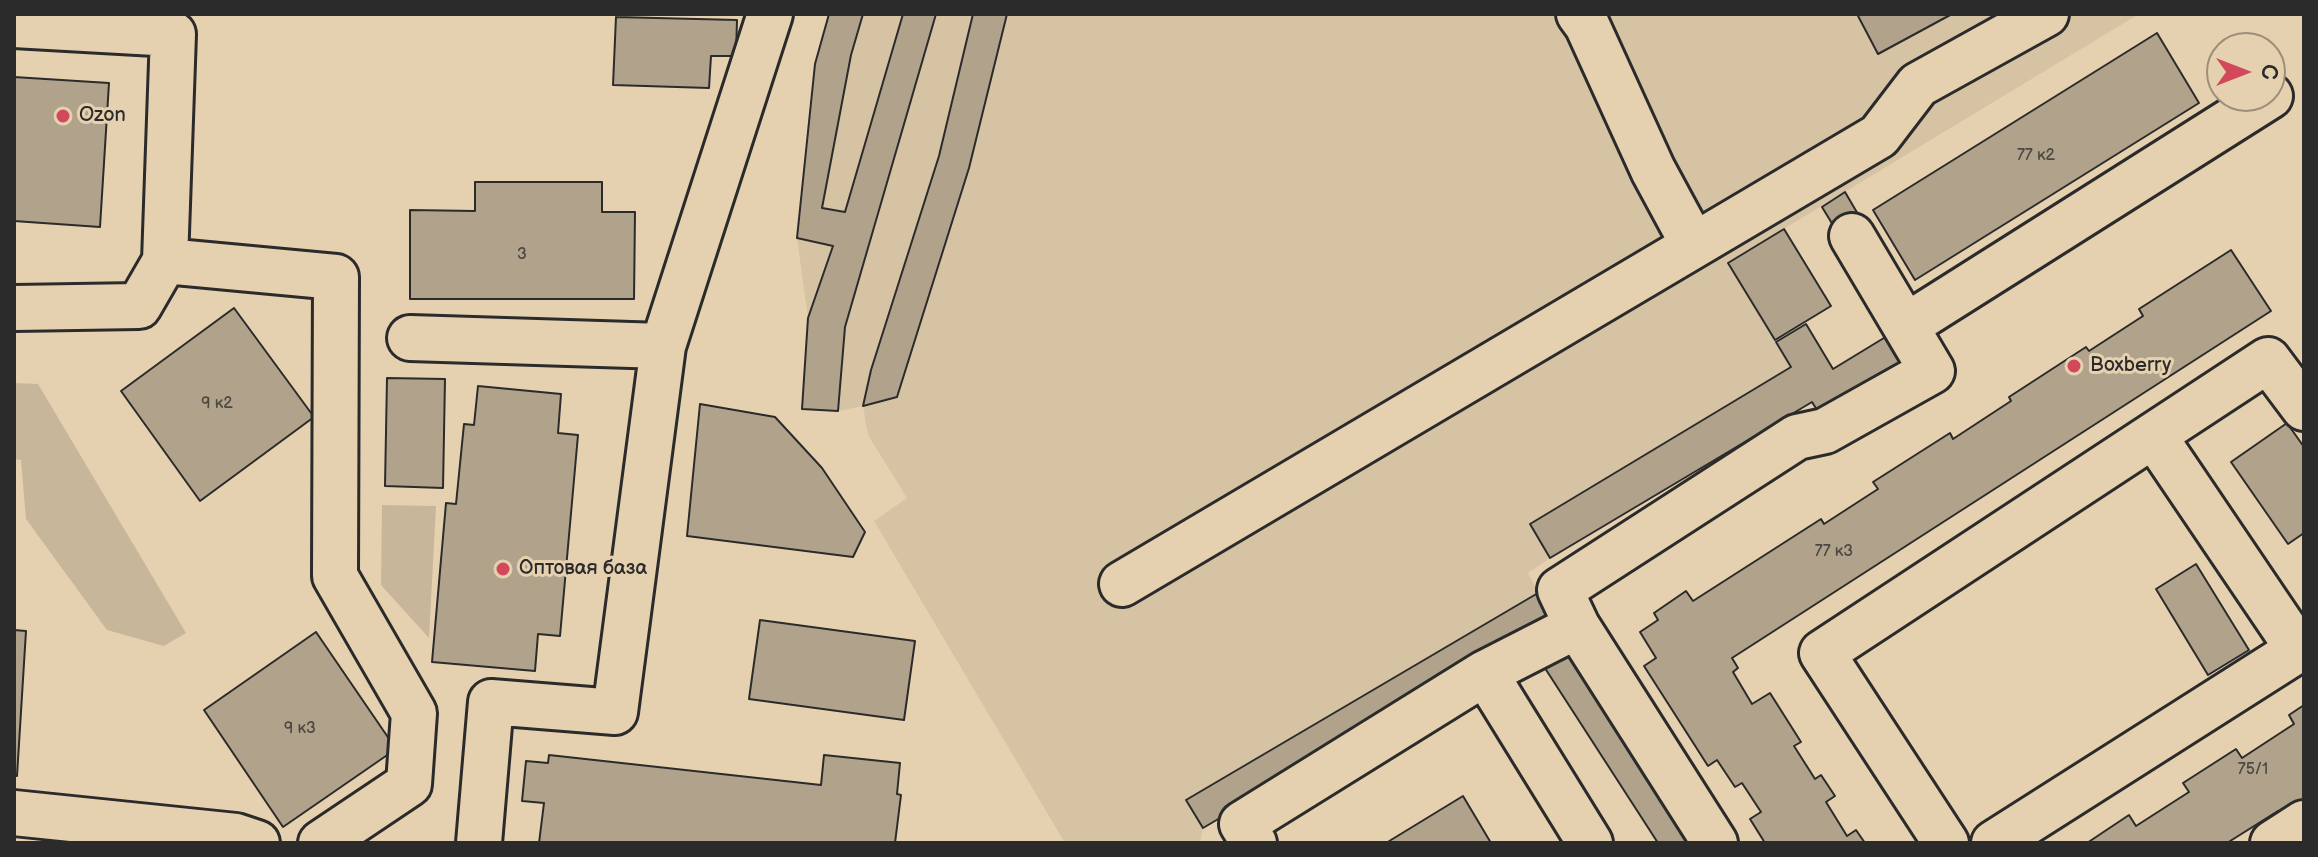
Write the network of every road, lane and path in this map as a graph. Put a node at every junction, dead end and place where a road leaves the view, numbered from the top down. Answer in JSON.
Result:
{"nodes":[{"id":1,"x":770,"y":14,"type":"edge"},
{"id":2,"x":1579,"y":14,"type":"edge"},
{"id":3,"x":2046,"y":14,"type":"edge"},
{"id":4,"x":14,"y":25,"type":"edge"},
{"id":5,"x":2245,"y":112,"type":"edge"},
{"id":6,"x":1852,"y":236,"type":"dead end"},
{"id":7,"x":1693,"y":244,"type":"junction"},
{"id":8,"x":165,"y":261,"type":"junction"},
{"id":9,"x":14,"y":308,"type":"edge"},
{"id":10,"x":1906,"y":326,"type":"junction"},
{"id":11,"x":410,"y":338,"type":"dead end"},
{"id":12,"x":663,"y":346,"type":"junction"},
{"id":13,"x":2304,"y":408,"type":"edge"},
{"id":14,"x":2154,"y":436,"type":"junction"},
{"id":15,"x":1122,"y":584,"type":"dead end"},
{"id":16,"x":1577,"y":626,"type":"junction"},
{"id":17,"x":2301,"y":648,"type":"edge"},
{"id":18,"x":1485,"y":673,"type":"junction"},
{"id":19,"x":14,"y":813,"type":"edge"},
{"id":20,"x":2304,"y":823,"type":"edge"},
{"id":21,"x":2008,"y":839,"type":"edge"},
{"id":22,"x":257,"y":843,"type":"edge"},
{"id":23,"x":321,"y":843,"type":"edge"},
{"id":24,"x":479,"y":843,"type":"edge"},
{"id":25,"x":1254,"y":843,"type":"edge"},
{"id":26,"x":1590,"y":843,"type":"edge"},
{"id":27,"x":1715,"y":843,"type":"edge"},
{"id":28,"x":1946,"y":843,"type":"edge"},
{"id":29,"x":2273,"y":843,"type":"edge"}],
"edges":[{"from":1,"to":12,"type":"street"},
{"from":2,"to":7,"type":"street"},
{"from":3,"to":7,"type":"street"},
{"from":4,"to":8,"type":"street"},
{"from":5,"to":10,"type":"street"},
{"from":6,"to":10,"type":"street"},
{"from":7,"to":15,"type":"street"},
{"from":8,"to":9,"type":"street"},
{"from":8,"to":23,"type":"street"},
{"from":10,"to":16,"type":"street"},
{"from":11,"to":12,"type":"street"},
{"from":12,"to":24,"type":"street"},
{"from":13,"to":14,"type":"street"},
{"from":14,"to":17,"type":"street"},
{"from":14,"to":28,"type":"street"},
{"from":16,"to":18,"type":"street"},
{"from":16,"to":27,"type":"street"},
{"from":17,"to":21,"type":"street"},
{"from":18,"to":25,"type":"street"},
{"from":18,"to":26,"type":"street"},
{"from":19,"to":22,"type":"street"},
{"from":20,"to":29,"type":"street"}]}
